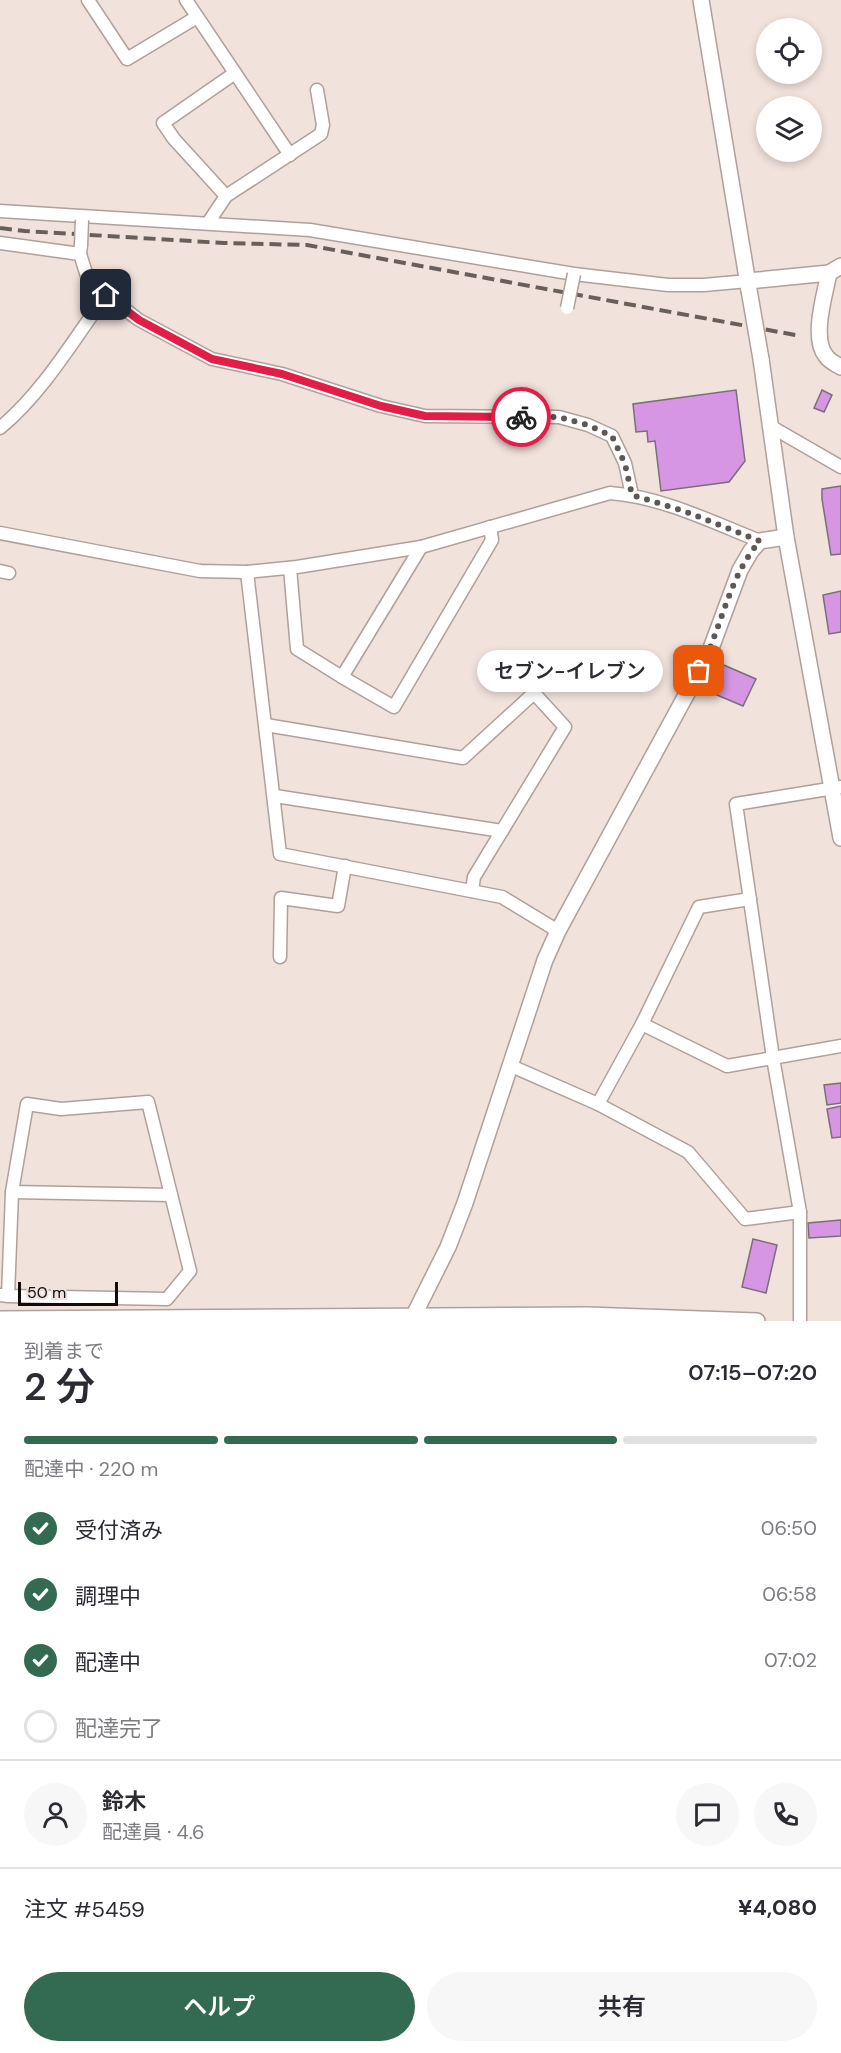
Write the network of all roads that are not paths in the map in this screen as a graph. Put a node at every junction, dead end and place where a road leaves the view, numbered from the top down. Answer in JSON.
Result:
{"nodes":[{"id":1,"x":88,"y":0,"type":"edge"},
{"id":2,"x":186,"y":0,"type":"edge"},
{"id":3,"x":701,"y":0,"type":"edge"},
{"id":4,"x":197,"y":17,"type":"junction"},
{"id":5,"x":235,"y":73,"type":"junction"},
{"id":6,"x":317,"y":90,"type":"dead end"},
{"id":7,"x":290,"y":154,"type":"junction"},
{"id":8,"x":226,"y":196,"type":"junction"},
{"id":9,"x":0,"y":211,"type":"edge"},
{"id":10,"x":82,"y":217,"type":"junction"},
{"id":11,"x":208,"y":223,"type":"junction"},
{"id":12,"x":0,"y":243,"type":"edge"},
{"id":13,"x":80,"y":250,"type":"junction"},
{"id":14,"x":835,"y":270,"type":"edge"},
{"id":15,"x":574,"y":274,"type":"junction"},
{"id":16,"x":748,"y":285,"type":"junction"},
{"id":17,"x":106,"y":295,"type":"junction"},
{"id":18,"x":567,"y":308,"type":"dead end"},
{"id":19,"x":841,"y":367,"type":"edge"},
{"id":20,"x":770,"y":426,"type":"junction"},
{"id":21,"x":0,"y":428,"type":"edge"},
{"id":22,"x":841,"y":467,"type":"edge"},
{"id":23,"x":632,"y":495,"type":"junction"},
{"id":24,"x":490,"y":527,"type":"junction"},
{"id":25,"x":0,"y":533,"type":"edge"},
{"id":26,"x":786,"y":537,"type":"junction"},
{"id":27,"x":760,"y":541,"type":"junction"},
{"id":28,"x":421,"y":547,"type":"junction"},
{"id":29,"x":290,"y":568,"type":"junction"},
{"id":30,"x":247,"y":572,"type":"junction"},
{"id":31,"x":342,"y":677,"type":"junction"},
{"id":32,"x":266,"y":725,"type":"junction"},
{"id":33,"x":837,"y":788,"type":"edge"},
{"id":34,"x":275,"y":796,"type":"junction"},
{"id":35,"x":502,"y":831,"type":"junction"},
{"id":36,"x":841,"y":838,"type":"edge"},
{"id":37,"x":345,"y":866,"type":"junction"},
{"id":38,"x":472,"y":891,"type":"junction"},
{"id":39,"x":750,"y":899,"type":"junction"},
{"id":40,"x":558,"y":931,"type":"junction"},
{"id":41,"x":280,"y":957,"type":"dead end"},
{"id":42,"x":642,"y":1024,"type":"junction"},
{"id":43,"x":841,"y":1046,"type":"edge"},
{"id":44,"x":773,"y":1058,"type":"junction"},
{"id":45,"x":509,"y":1065,"type":"junction"},
{"id":46,"x":598,"y":1104,"type":"junction"},
{"id":47,"x":12,"y":1192,"type":"junction"},
{"id":48,"x":171,"y":1195,"type":"junction"},
{"id":49,"x":800,"y":1212,"type":"junction"},
{"id":50,"x":4,"y":1296,"type":"edge"},
{"id":51,"x":64,"y":1298,"type":"junction"},
{"id":52,"x":413,"y":1318,"type":"edge"},
{"id":53,"x":587,"y":1318,"type":"edge"},
{"id":54,"x":0,"y":1319,"type":"edge"},
{"id":55,"x":63,"y":1320,"type":"edge"},
{"id":56,"x":757,"y":1321,"type":"edge"},
{"id":57,"x":800,"y":1321,"type":"edge"}],
"edges":[{"from":1,"to":4,"type":"street"},
{"from":2,"to":4,"type":"street"},
{"from":3,"to":16,"type":"street"},
{"from":4,"to":5,"type":"street"},
{"from":5,"to":7,"type":"street"},
{"from":5,"to":8,"type":"street"},
{"from":6,"to":7,"type":"street"},
{"from":7,"to":8,"type":"street"},
{"from":8,"to":11,"type":"street"},
{"from":9,"to":10,"type":"street"},
{"from":10,"to":11,"type":"street"},
{"from":10,"to":13,"type":"street","bridge":true},
{"from":11,"to":15,"type":"street"},
{"from":12,"to":13,"type":"street"},
{"from":13,"to":17,"type":"street"},
{"from":14,"to":16,"type":"street"},
{"from":14,"to":19,"type":"street"},
{"from":15,"to":16,"type":"street"},
{"from":15,"to":18,"type":"street","bridge":true},
{"from":16,"to":20,"type":"street","bridge":true},
{"from":17,"to":21,"type":"street"},
{"from":17,"to":23,"type":"street"},
{"from":20,"to":22,"type":"street"},
{"from":20,"to":26,"type":"street"},
{"from":23,"to":24,"type":"street"},
{"from":23,"to":27,"type":"street"},
{"from":24,"to":28,"type":"street"},
{"from":24,"to":31,"type":"street"},
{"from":25,"to":30,"type":"street"},
{"from":26,"to":27,"type":"street"},
{"from":26,"to":33,"type":"street"},
{"from":27,"to":40,"type":"street"},
{"from":28,"to":29,"type":"street"},
{"from":28,"to":31,"type":"street"},
{"from":29,"to":30,"type":"street"},
{"from":29,"to":31,"type":"street"},
{"from":30,"to":32,"type":"street"},
{"from":32,"to":34,"type":"street"},
{"from":32,"to":35,"type":"street"},
{"from":33,"to":36,"type":"street"},
{"from":33,"to":39,"type":"street"},
{"from":34,"to":35,"type":"street"},
{"from":34,"to":37,"type":"street"},
{"from":35,"to":38,"type":"street"},
{"from":37,"to":38,"type":"street"},
{"from":37,"to":41,"type":"street"},
{"from":38,"to":40,"type":"street"},
{"from":39,"to":42,"type":"street"},
{"from":39,"to":44,"type":"street"},
{"from":40,"to":45,"type":"street"},
{"from":42,"to":44,"type":"street"},
{"from":42,"to":46,"type":"street"},
{"from":43,"to":44,"type":"street"},
{"from":44,"to":49,"type":"street"},
{"from":45,"to":46,"type":"street"},
{"from":45,"to":52,"type":"street"},
{"from":46,"to":49,"type":"street"},
{"from":47,"to":48,"type":"street"},
{"from":47,"to":48,"type":"street"},
{"from":47,"to":50,"type":"street"},
{"from":48,"to":51,"type":"street"},
{"from":49,"to":57,"type":"street"},
{"from":50,"to":51,"type":"street"},
{"from":51,"to":55,"type":"street"},
{"from":52,"to":53,"type":"street"},
{"from":52,"to":55,"type":"street"},
{"from":53,"to":56,"type":"street"},
{"from":54,"to":55,"type":"street"}]}
